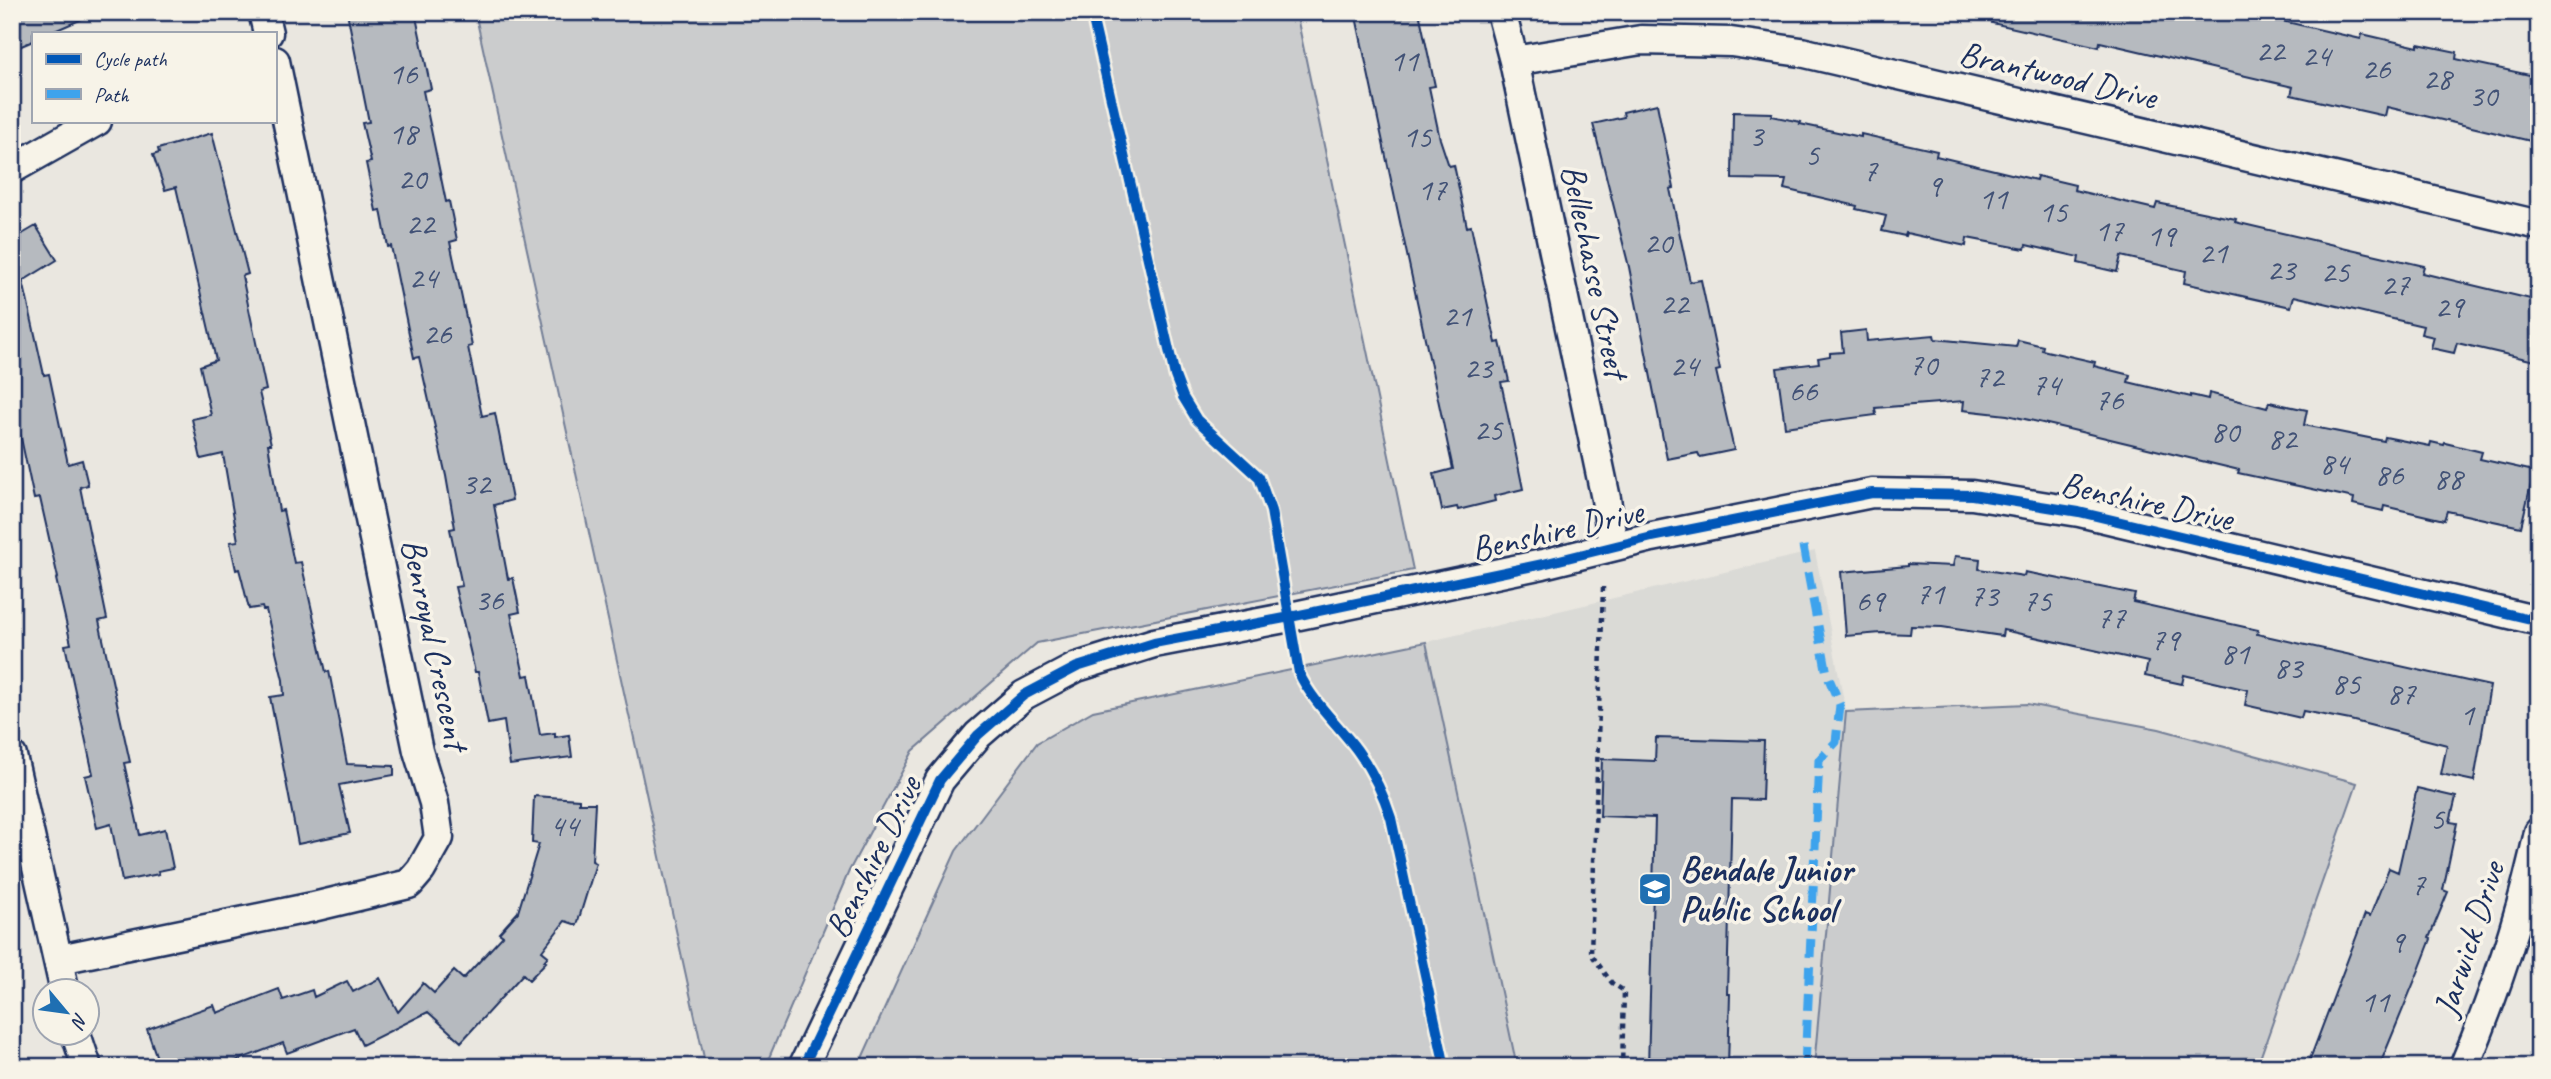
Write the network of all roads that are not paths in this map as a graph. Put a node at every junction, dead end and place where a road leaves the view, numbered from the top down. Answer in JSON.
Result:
{"nodes":[{"id":1,"x":262,"y":12,"type":"edge"},
{"id":2,"x":1501,"y":12,"type":"edge"},
{"id":3,"x":268,"y":32,"type":"edge"},
{"id":4,"x":1514,"y":61,"type":"junction"},
{"id":5,"x":276,"y":66,"type":"edge"},
{"id":6,"x":95,"y":122,"type":"edge"},
{"id":7,"x":12,"y":169,"type":"edge"},
{"id":8,"x":2539,"y":225,"type":"edge"},
{"id":9,"x":1614,"y":546,"type":"junction"},
{"id":10,"x":2539,"y":621,"type":"edge"},
{"id":11,"x":12,"y":756,"type":"edge"},
{"id":12,"x":2539,"y":832,"type":"edge"},
{"id":13,"x":60,"y":959,"type":"junction"},
{"id":14,"x":63,"y":978,"type":"edge"},
{"id":15,"x":81,"y":1048,"type":"edge"},
{"id":16,"x":87,"y":1067,"type":"edge"},
{"id":17,"x":803,"y":1067,"type":"edge"},
{"id":18,"x":2464,"y":1067,"type":"edge"}],
"edges":[{"from":1,"to":3,"type":"street"},
{"from":2,"to":4,"type":"street","name":"Bellechasse Street"},
{"from":4,"to":8,"type":"street","name":"Brantwood Drive"},
{"from":4,"to":9,"type":"street","name":"Bellechasse Street"},
{"from":5,"to":13,"type":"street","name":"Benroyal Crescent"},
{"from":6,"to":7,"type":"street"},
{"from":9,"to":10,"type":"street","name":"Benshire Drive"},
{"from":9,"to":17,"type":"street","name":"Benshire Drive"},
{"from":11,"to":13,"type":"street"},
{"from":12,"to":18,"type":"street","name":"Jarwick Drive"},
{"from":13,"to":14,"type":"street"},
{"from":15,"to":16,"type":"street"}]}
